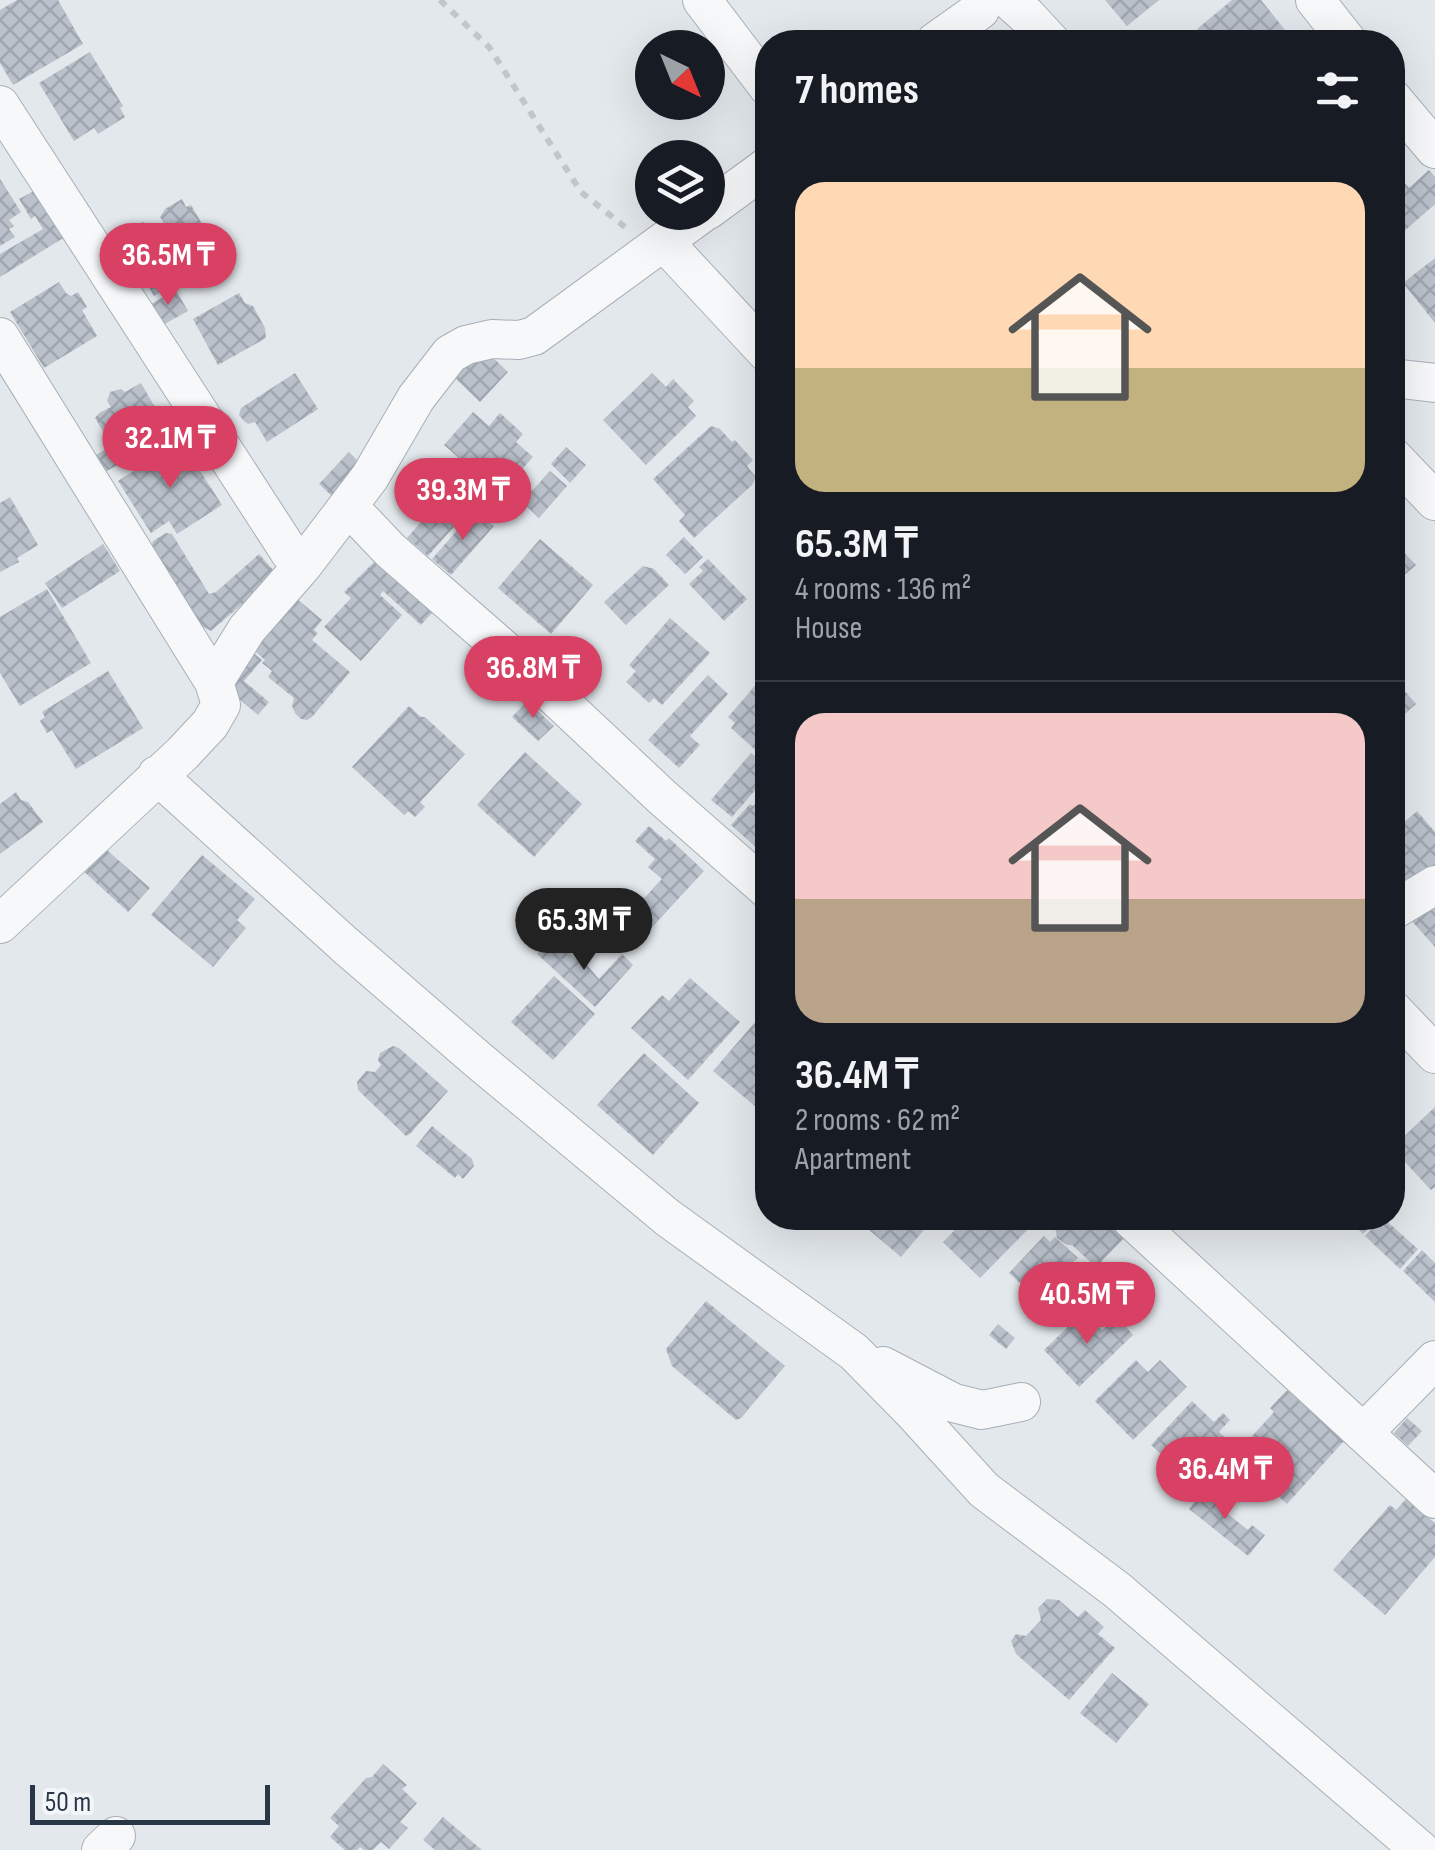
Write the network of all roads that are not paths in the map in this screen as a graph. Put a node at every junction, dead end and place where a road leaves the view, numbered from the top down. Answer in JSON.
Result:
{"nodes":[{"id":1,"x":702,"y":0,"type":"edge"},
{"id":2,"x":982,"y":0,"type":"edge"},
{"id":3,"x":1009,"y":0,"type":"edge"},
{"id":4,"x":1315,"y":0,"type":"edge"},
{"id":5,"x":952,"y":30,"type":"edge"},
{"id":6,"x":1040,"y":30,"type":"edge"},
{"id":7,"x":1339,"y":30,"type":"edge"},
{"id":8,"x":755,"y":69,"type":"edge"},
{"id":9,"x":0,"y":105,"type":"edge"},
{"id":10,"x":1405,"y":114,"type":"edge"},
{"id":11,"x":1435,"y":150,"type":"edge"},
{"id":12,"x":755,"y":175,"type":"edge"},
{"id":13,"x":725,"y":197,"type":"edge"},
{"id":14,"x":680,"y":230,"type":"edge"},
{"id":15,"x":658,"y":246,"type":"junction"},
{"id":16,"x":0,"y":337,"type":"edge"},
{"id":17,"x":755,"y":341,"type":"edge"},
{"id":18,"x":1405,"y":380,"type":"edge"},
{"id":19,"x":1435,"y":383,"type":"edge"},
{"id":20,"x":1405,"y":470,"type":"edge"},
{"id":21,"x":1435,"y":501,"type":"edge"},
{"id":22,"x":348,"y":506,"type":"junction"},
{"id":23,"x":303,"y":565,"type":"junction"},
{"id":24,"x":214,"y":682,"type":"junction"},
{"id":25,"x":157,"y":776,"type":"junction"},
{"id":26,"x":755,"y":879,"type":"edge"},
{"id":27,"x":1435,"y":885,"type":"edge"},
{"id":28,"x":1405,"y":903,"type":"edge"},
{"id":29,"x":0,"y":924,"type":"edge"},
{"id":30,"x":1405,"y":1023,"type":"edge"},
{"id":31,"x":1435,"y":1054,"type":"edge"},
{"id":32,"x":1143,"y":1230,"type":"edge"},
{"id":33,"x":854,"y":1352,"type":"junction"},
{"id":34,"x":1435,"y":1360,"type":"edge"},
{"id":35,"x":1021,"y":1402,"type":"dead end"},
{"id":36,"x":982,"y":1410,"type":"junction"},
{"id":37,"x":1363,"y":1433,"type":"junction"},
{"id":38,"x":946,"y":1450,"type":"junction"},
{"id":39,"x":1435,"y":1499,"type":"edge"},
{"id":40,"x":1420,"y":1850,"type":"edge"}],
"edges":[{"from":1,"to":8,"type":"street"},
{"from":2,"to":5,"type":"street"},
{"from":3,"to":6,"type":"street"},
{"from":4,"to":7,"type":"street"},
{"from":9,"to":23,"type":"street"},
{"from":10,"to":11,"type":"street"},
{"from":12,"to":13,"type":"street"},
{"from":14,"to":15,"type":"street"},
{"from":15,"to":17,"type":"street"},
{"from":15,"to":22,"type":"street"},
{"from":16,"to":24,"type":"street"},
{"from":18,"to":19,"type":"street"},
{"from":20,"to":21,"type":"street"},
{"from":22,"to":23,"type":"street"},
{"from":22,"to":26,"type":"street"},
{"from":23,"to":24,"type":"street"},
{"from":24,"to":25,"type":"street"},
{"from":25,"to":29,"type":"street"},
{"from":25,"to":33,"type":"street"},
{"from":27,"to":28,"type":"street"},
{"from":30,"to":31,"type":"street"},
{"from":32,"to":37,"type":"street"},
{"from":33,"to":36,"type":"street"},
{"from":33,"to":38,"type":"street"},
{"from":34,"to":37,"type":"street"},
{"from":35,"to":36,"type":"street"},
{"from":36,"to":38,"type":"street"},
{"from":37,"to":39,"type":"street"},
{"from":38,"to":40,"type":"street"}]}
